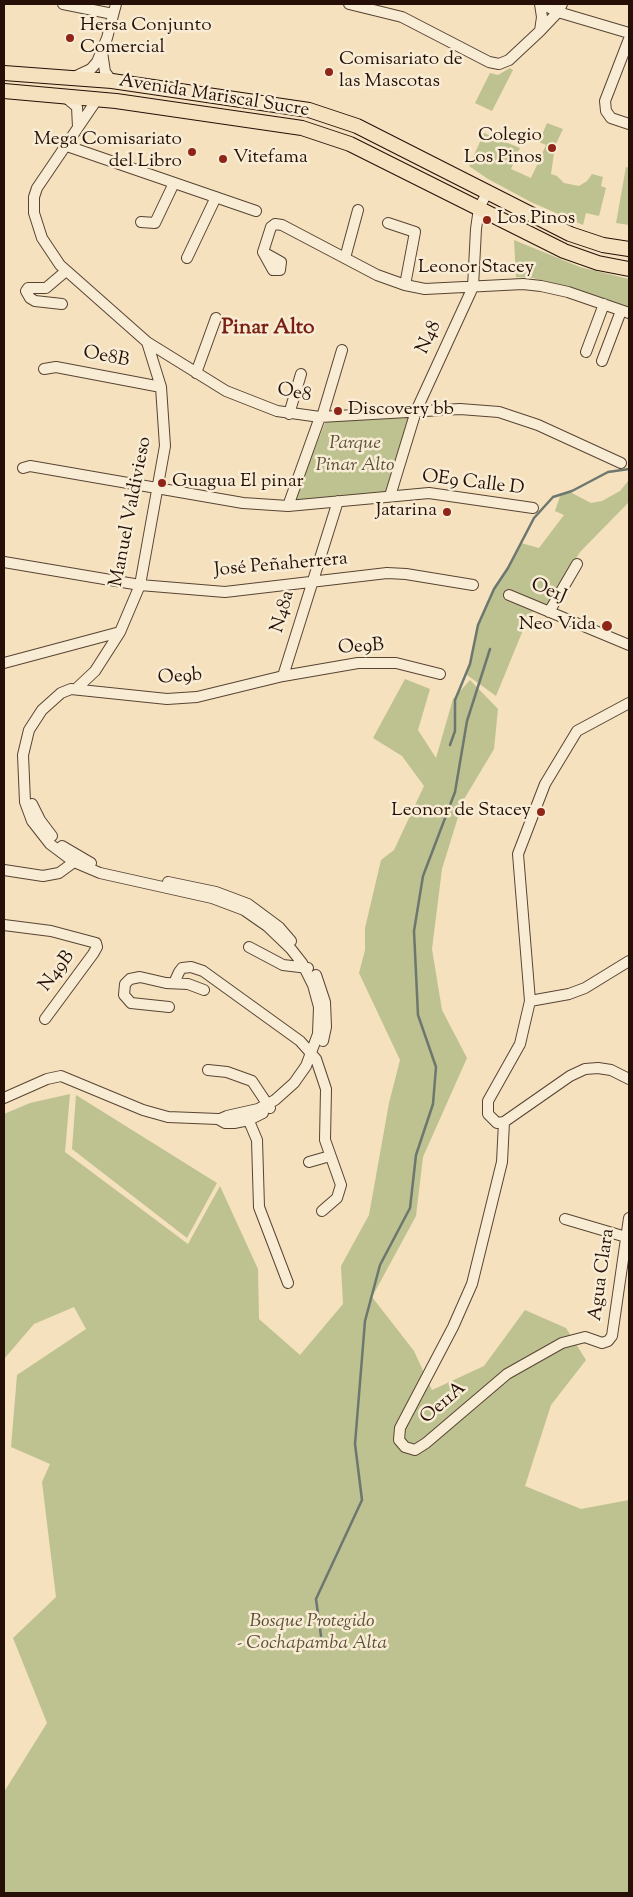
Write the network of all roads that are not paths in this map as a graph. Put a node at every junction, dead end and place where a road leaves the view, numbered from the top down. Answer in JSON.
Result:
{"nodes":[{"id":1,"x":63,"y":4,"type":"edge"},
{"id":2,"x":349,"y":4,"type":"edge"},
{"id":3,"x":541,"y":4,"type":"edge"},
{"id":4,"x":560,"y":8,"type":"edge"},
{"id":5,"x":114,"y":9,"type":"edge"},
{"id":6,"x":540,"y":31,"type":"junction"},
{"id":7,"x":629,"y":32,"type":"edge"},
{"id":8,"x":629,"y":39,"type":"edge"},
{"id":9,"x":102,"y":51,"type":"junction"},
{"id":10,"x":4,"y":73,"type":"edge"},
{"id":11,"x":71,"y":78,"type":"junction"},
{"id":12,"x":112,"y":81,"type":"junction"},
{"id":13,"x":4,"y":91,"type":"edge"},
{"id":14,"x":187,"y":92,"type":"junction"},
{"id":15,"x":63,"y":95,"type":"junction"},
{"id":16,"x":98,"y":98,"type":"junction"},
{"id":17,"x":184,"y":110,"type":"junction"},
{"id":18,"x":629,"y":124,"type":"edge"},
{"id":19,"x":78,"y":128,"type":"junction"},
{"id":20,"x":67,"y":146,"type":"junction"},
{"id":21,"x":174,"y":183,"type":"junction"},
{"id":22,"x":486,"y":192,"type":"junction"},
{"id":23,"x":216,"y":197,"type":"junction"},
{"id":24,"x":479,"y":208,"type":"junction"},
{"id":25,"x":358,"y":210,"type":"dead end"},
{"id":26,"x":256,"y":211,"type":"dead end"},
{"id":27,"x":141,"y":222,"type":"dead end"},
{"id":28,"x":388,"y":223,"type":"dead end"},
{"id":29,"x":629,"y":249,"type":"edge"},
{"id":30,"x":263,"y":252,"type":"dead end"},
{"id":31,"x":187,"y":258,"type":"dead end"},
{"id":32,"x":345,"y":258,"type":"junction"},
{"id":33,"x":629,"y":269,"type":"edge"},
{"id":34,"x":66,"y":271,"type":"junction"},
{"id":35,"x":405,"y":285,"type":"junction"},
{"id":36,"x":473,"y":286,"type":"junction"},
{"id":37,"x":62,"y":304,"type":"dead end"},
{"id":38,"x":604,"y":304,"type":"junction"},
{"id":39,"x":625,"y":312,"type":"edge"},
{"id":40,"x":216,"y":318,"type":"dead end"},
{"id":41,"x":147,"y":342,"type":"junction"},
{"id":42,"x":342,"y":350,"type":"dead end"},
{"id":43,"x":586,"y":352,"type":"dead end"},
{"id":44,"x":602,"y":361,"type":"dead end"},
{"id":45,"x":44,"y":368,"type":"dead end"},
{"id":46,"x":196,"y":373,"type":"junction"},
{"id":47,"x":301,"y":374,"type":"dead end"},
{"id":48,"x":161,"y":387,"type":"junction"},
{"id":49,"x":416,"y":411,"type":"junction"},
{"id":50,"x":289,"y":414,"type":"junction"},
{"id":51,"x":321,"y":417,"type":"junction"},
{"id":52,"x":621,"y":463,"type":"dead end"},
{"id":53,"x":23,"y":468,"type":"dead end"},
{"id":54,"x":156,"y":487,"type":"junction"},
{"id":55,"x":390,"y":496,"type":"junction"},
{"id":56,"x":338,"y":501,"type":"junction"},
{"id":57,"x":288,"y":506,"type":"junction"},
{"id":58,"x":533,"y":508,"type":"dead end"},
{"id":59,"x":4,"y":562,"type":"edge"},
{"id":60,"x":577,"y":564,"type":"dead end"},
{"id":61,"x":310,"y":583,"type":"junction"},
{"id":62,"x":140,"y":585,"type":"junction"},
{"id":63,"x":473,"y":586,"type":"dead end"},
{"id":64,"x":509,"y":595,"type":"dead end"},
{"id":65,"x":549,"y":612,"type":"junction"},
{"id":66,"x":120,"y":632,"type":"junction"},
{"id":67,"x":629,"y":645,"type":"edge"},
{"id":68,"x":4,"y":663,"type":"edge"},
{"id":69,"x":440,"y":674,"type":"dead end"},
{"id":70,"x":283,"y":676,"type":"junction"},
{"id":71,"x":77,"y":688,"type":"junction"},
{"id":72,"x":629,"y":703,"type":"edge"},
{"id":73,"x":24,"y":796,"type":"junction"},
{"id":74,"x":74,"y":862,"type":"junction"},
{"id":75,"x":4,"y":870,"type":"edge"},
{"id":76,"x":170,"y":886,"type":"junction"},
{"id":77,"x":4,"y":925,"type":"edge"},
{"id":78,"x":249,"y":947,"type":"dead end"},
{"id":79,"x":629,"y":960,"type":"edge"},
{"id":80,"x":308,"y":968,"type":"junction"},
{"id":81,"x":174,"y":984,"type":"junction"},
{"id":82,"x":204,"y":990,"type":"dead end"},
{"id":83,"x":530,"y":1002,"type":"junction"},
{"id":84,"x":169,"y":1007,"type":"dead end"},
{"id":85,"x":45,"y":1019,"type":"dead end"},
{"id":86,"x":314,"y":1056,"type":"junction"},
{"id":87,"x":208,"y":1070,"type":"dead end"},
{"id":88,"x":629,"y":1079,"type":"edge"},
{"id":89,"x":4,"y":1098,"type":"edge"},
{"id":90,"x":269,"y":1106,"type":"junction"},
{"id":91,"x":247,"y":1116,"type":"junction"},
{"id":92,"x":504,"y":1122,"type":"junction"},
{"id":93,"x":330,"y":1156,"type":"junction"},
{"id":94,"x":309,"y":1162,"type":"dead end"},
{"id":95,"x":322,"y":1211,"type":"dead end"},
{"id":96,"x":629,"y":1218,"type":"edge"},
{"id":97,"x":565,"y":1219,"type":"dead end"},
{"id":98,"x":626,"y":1245,"type":"edge"},
{"id":99,"x":288,"y":1283,"type":"dead end"},
{"id":100,"x":585,"y":1337,"type":"joint"}],
"edges":[{"from":1,"to":5,"type":"street"},
{"from":2,"to":6,"type":"street"},
{"from":3,"to":4,"type":"street"},
{"from":3,"to":6,"type":"street"},
{"from":4,"to":6,"type":"street"},
{"from":4,"to":7,"type":"street"},
{"from":5,"to":9,"type":"street"},
{"from":8,"to":18,"type":"street"},
{"from":9,"to":11,"type":"street"},
{"from":9,"to":12,"type":"street"},
{"from":10,"to":11,"type":"main road","name":"Avenida Mariscal Sucre"},
{"from":11,"to":12,"type":"main road","name":"Avenida Mariscal Sucre"},
{"from":12,"to":14,"type":"main road","name":"Avenida Mariscal Sucre"},
{"from":13,"to":15,"type":"main road","name":"Avenida Mariscal Sucre"},
{"from":14,"to":17,"type":"main road"},
{"from":14,"to":22,"type":"main road","name":"Avenida Mariscal Sucre"},
{"from":15,"to":16,"type":"main road","name":"Avenida Mariscal Sucre"},
{"from":15,"to":19,"type":"street"},
{"from":16,"to":17,"type":"main road","name":"Avenida Mariscal Sucre"},
{"from":16,"to":19,"type":"street"},
{"from":17,"to":24,"type":"main road","name":"Avenida Mariscal Sucre"},
{"from":19,"to":20,"type":"street"},
{"from":20,"to":21,"type":"street"},
{"from":20,"to":34,"type":"street"},
{"from":21,"to":23,"type":"street"},
{"from":21,"to":27,"type":"street"},
{"from":22,"to":24,"type":"street","name":"N48"},
{"from":22,"to":29,"type":"main road","name":"Avenida Mariscal Sucre"},
{"from":23,"to":26,"type":"street"},
{"from":23,"to":31,"type":"street"},
{"from":24,"to":33,"type":"main road","name":"Avenida Mariscal Sucre"},
{"from":24,"to":36,"type":"street","name":"N48"},
{"from":25,"to":32,"type":"street"},
{"from":28,"to":35,"type":"street"},
{"from":30,"to":32,"type":"street","name":"Leonor Stacey"},
{"from":32,"to":35,"type":"street","name":"Leonor Stacey"},
{"from":34,"to":37,"type":"street"},
{"from":34,"to":41,"type":"street"},
{"from":35,"to":36,"type":"street","name":"Leonor Stacey"},
{"from":36,"to":38,"type":"street","name":"Leonor Stacey"},
{"from":36,"to":49,"type":"street","name":"N48"},
{"from":38,"to":39,"type":"street","name":"Leonor Stacey"},
{"from":38,"to":43,"type":"street"},
{"from":39,"to":44,"type":"street"},
{"from":40,"to":46,"type":"street"},
{"from":41,"to":46,"type":"street","name":"Oe8"},
{"from":41,"to":48,"type":"street","name":"Manuel Valdivieso"},
{"from":42,"to":51,"type":"street"},
{"from":45,"to":48,"type":"street","name":"Oe8B"},
{"from":46,"to":50,"type":"street","name":"Oe8"},
{"from":47,"to":50,"type":"street"},
{"from":48,"to":54,"type":"street","name":"Manuel Valdivieso"},
{"from":49,"to":51,"type":"street","name":"Oe8"},
{"from":49,"to":52,"type":"street","name":"Oe8"},
{"from":49,"to":55,"type":"street","name":"N48"},
{"from":50,"to":51,"type":"street","name":"Oe8"},
{"from":51,"to":57,"type":"street"},
{"from":53,"to":54,"type":"street","name":"OE9 Calle D"},
{"from":54,"to":57,"type":"street","name":"OE9 Calle D"},
{"from":54,"to":62,"type":"street","name":"Manuel Valdivieso"},
{"from":55,"to":56,"type":"street","name":"OE9 Calle D"},
{"from":55,"to":58,"type":"street","name":"OE9 Calle D"},
{"from":56,"to":57,"type":"street","name":"OE9 Calle D"},
{"from":56,"to":61,"type":"street","name":"N48a"},
{"from":59,"to":62,"type":"street","name":"José Peñaherrera"},
{"from":60,"to":65,"type":"street"},
{"from":61,"to":62,"type":"street","name":"José Peñaherrera"},
{"from":61,"to":63,"type":"street","name":"José Peñaherrera"},
{"from":61,"to":70,"type":"street","name":"N48a"},
{"from":62,"to":66,"type":"street","name":"Manuel Valdivieso"},
{"from":64,"to":65,"type":"street","name":"Oe1J"},
{"from":65,"to":67,"type":"street","name":"Oe1J"},
{"from":66,"to":68,"type":"street"},
{"from":66,"to":71,"type":"street","name":"Manuel Valdivieso"},
{"from":69,"to":70,"type":"street","name":"Oe9B"},
{"from":70,"to":71,"type":"street","name":"Oe9b"},
{"from":71,"to":73,"type":"street"},
{"from":72,"to":83,"type":"street"},
{"from":73,"to":74,"type":"street"},
{"from":73,"to":76,"type":"street"},
{"from":74,"to":75,"type":"street"},
{"from":74,"to":76,"type":"street"},
{"from":76,"to":80,"type":"street"},
{"from":77,"to":85,"type":"street","name":"N49B"},
{"from":78,"to":80,"type":"street"},
{"from":79,"to":83,"type":"street"},
{"from":80,"to":86,"type":"street"},
{"from":81,"to":82,"type":"street"},
{"from":81,"to":84,"type":"street"},
{"from":81,"to":86,"type":"street"},
{"from":83,"to":92,"type":"street"},
{"from":86,"to":90,"type":"street"},
{"from":86,"to":93,"type":"street"},
{"from":87,"to":90,"type":"street"},
{"from":88,"to":92,"type":"street"},
{"from":89,"to":91,"type":"street"},
{"from":90,"to":91,"type":"street"},
{"from":91,"to":99,"type":"street"},
{"from":92,"to":100,"type":"street","name":"Oe11A"},
{"from":93,"to":94,"type":"street"},
{"from":93,"to":95,"type":"street"},
{"from":96,"to":98,"type":"street","name":"Agua Clara"},
{"from":97,"to":98,"type":"street"},
{"from":98,"to":100,"type":"street","name":"Agua Clara"}]}
